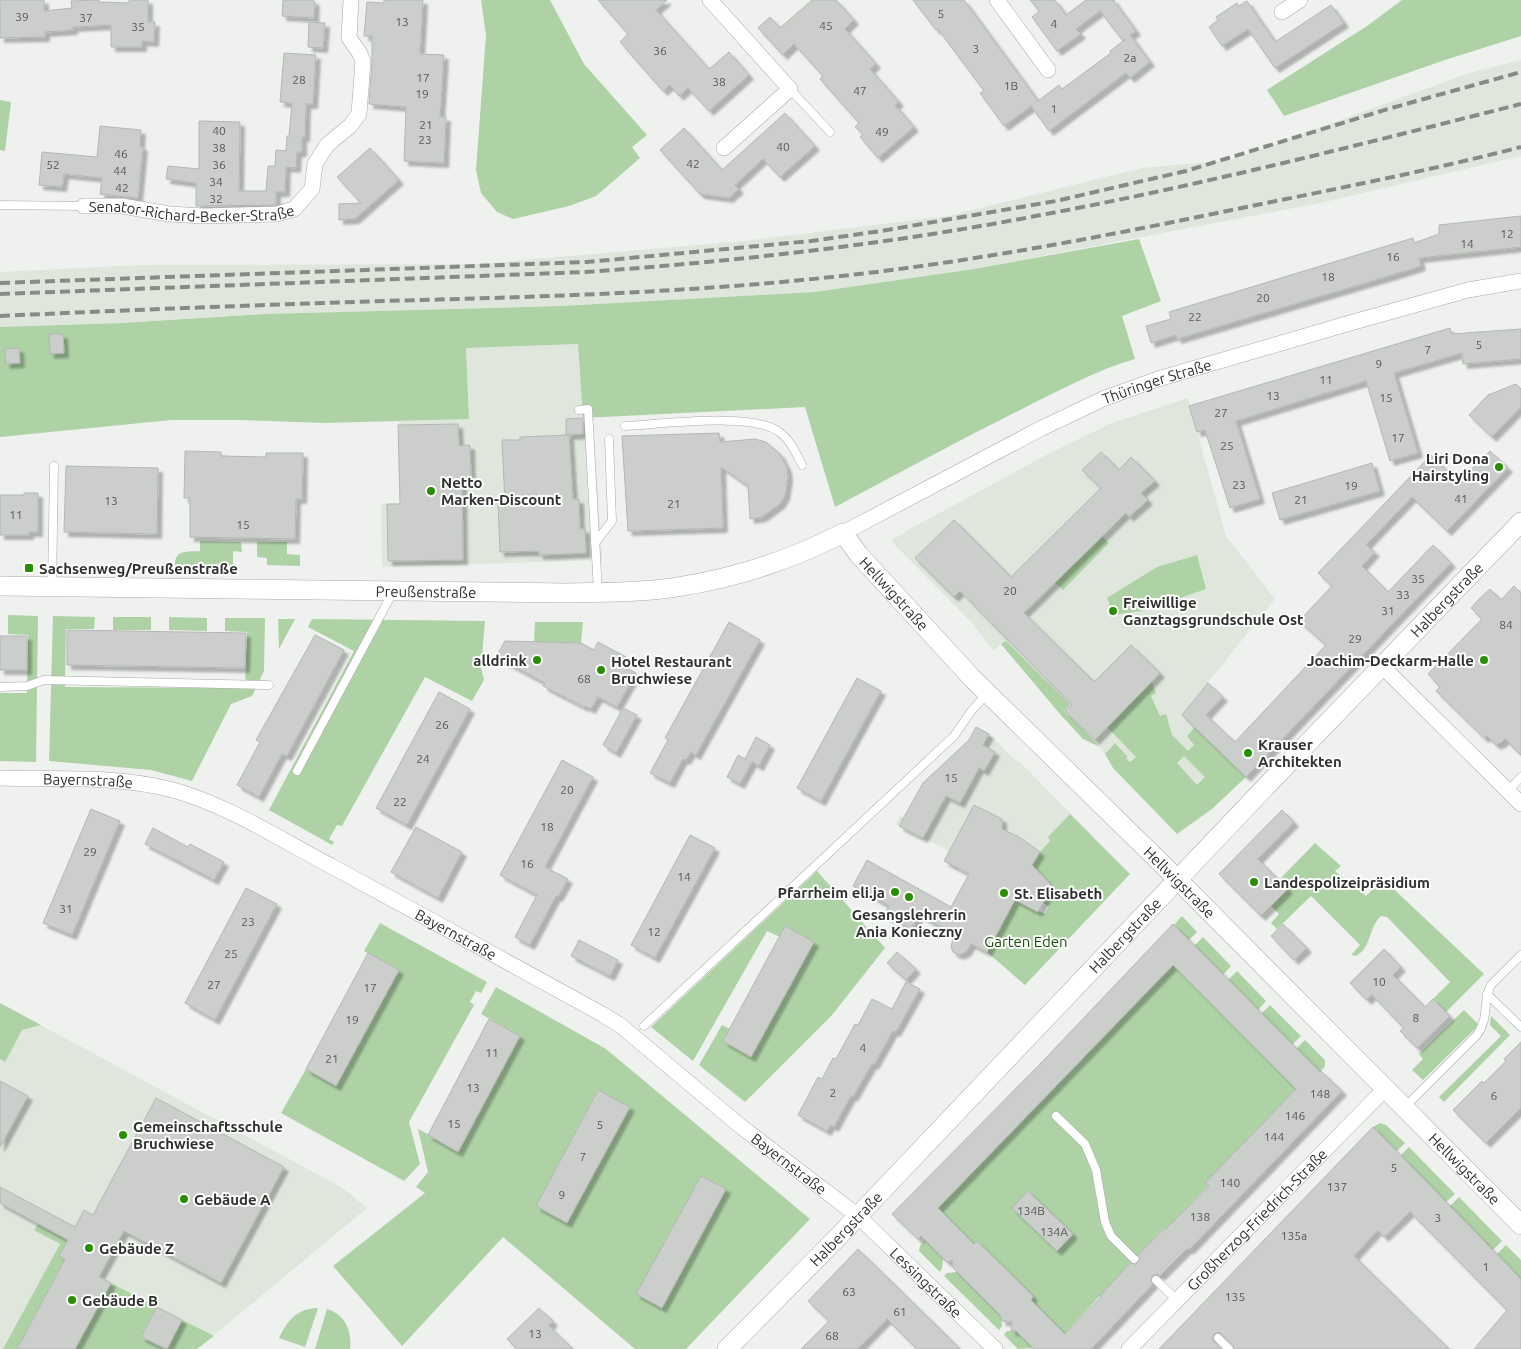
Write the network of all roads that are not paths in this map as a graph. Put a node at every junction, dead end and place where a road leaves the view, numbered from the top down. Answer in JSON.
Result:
{"nodes":[{"id":1,"x":351,"y":0,"type":"edge"},
{"id":2,"x":710,"y":0,"type":"edge"},
{"id":3,"x":997,"y":0,"type":"edge"},
{"id":4,"x":1300,"y":0,"type":"edge"},
{"id":5,"x":1282,"y":12,"type":"dead end"},
{"id":6,"x":1048,"y":70,"type":"dead end"},
{"id":7,"x":790,"y":89,"type":"junction"},
{"id":8,"x":830,"y":132,"type":"dead end"},
{"id":9,"x":724,"y":148,"type":"dead end"},
{"id":10,"x":0,"y":205,"type":"edge"},
{"id":11,"x":84,"y":206,"type":"joint"},
{"id":12,"x":1521,"y":281,"type":"edge"},
{"id":13,"x":1491,"y":287,"type":"junction"},
{"id":14,"x":1521,"y":292,"type":"edge"},
{"id":15,"x":579,"y":410,"type":"dead end"},
{"id":16,"x":625,"y":426,"type":"dead end"},
{"id":17,"x":609,"y":439,"type":"dead end"},
{"id":18,"x":802,"y":465,"type":"dead end"},
{"id":19,"x":54,"y":466,"type":"dead end"},
{"id":20,"x":1521,"y":522,"type":"edge"},
{"id":21,"x":843,"y":533,"type":"junction"},
{"id":22,"x":595,"y":543,"type":"junction"},
{"id":23,"x":0,"y":586,"type":"edge"},
{"id":24,"x":52,"y":587,"type":"junction"},
{"id":25,"x":394,"y":590,"type":"junction"},
{"id":26,"x":598,"y":592,"type":"junction"},
{"id":27,"x":1382,"y":666,"type":"junction"},
{"id":28,"x":269,"y":684,"type":"dead end"},
{"id":29,"x":0,"y":687,"type":"edge"},
{"id":30,"x":988,"y":693,"type":"junction"},
{"id":31,"x":297,"y":771,"type":"dead end"},
{"id":32,"x":1521,"y":777,"type":"edge"},
{"id":33,"x":0,"y":778,"type":"edge"},
{"id":34,"x":1508,"y":790,"type":"junction"},
{"id":35,"x":1521,"y":804,"type":"edge"},
{"id":36,"x":1178,"y":880,"type":"junction"},
{"id":37,"x":1521,"y":954,"type":"edge"},
{"id":38,"x":1487,"y":994,"type":"junction"},
{"id":39,"x":644,"y":1026,"type":"dead end"},
{"id":40,"x":1521,"y":1027,"type":"edge"},
{"id":41,"x":1385,"y":1089,"type":"junction"},
{"id":42,"x":1404,"y":1108,"type":"junction"},
{"id":43,"x":1056,"y":1116,"type":"dead end"},
{"id":44,"x":858,"y":1216,"type":"junction"},
{"id":45,"x":1521,"y":1225,"type":"edge"},
{"id":46,"x":1134,"y":1259,"type":"dead end"},
{"id":47,"x":1156,"y":1280,"type":"dead end"},
{"id":48,"x":1177,"y":1300,"type":"junction"},
{"id":49,"x":1218,"y":1338,"type":"dead end"},
{"id":50,"x":728,"y":1349,"type":"edge"},
{"id":51,"x":995,"y":1349,"type":"edge"},
{"id":52,"x":1129,"y":1349,"type":"edge"},
{"id":53,"x":1229,"y":1349,"type":"edge"}],
"edges":[{"from":1,"to":11,"type":"street","name":"Senator-Richard-Becker-Straße"},
{"from":2,"to":7,"type":"street"},
{"from":3,"to":6,"type":"street"},
{"from":4,"to":5,"type":"street"},
{"from":7,"to":8,"type":"lane"},
{"from":7,"to":9,"type":"street"},
{"from":10,"to":11,"type":"lane","name":"Senator-Richard-Becker-Straße"},
{"from":12,"to":13,"type":"street","name":"Thüringer Straße"},
{"from":13,"to":14,"type":"street","name":"Thüringer Straße"},
{"from":13,"to":21,"type":"street","name":"Thüringer Straße"},
{"from":15,"to":22,"type":"lane"},
{"from":16,"to":18,"type":"lane"},
{"from":17,"to":22,"type":"lane"},
{"from":19,"to":24,"type":"lane"},
{"from":20,"to":27,"type":"street","name":"Halbergstraße"},
{"from":21,"to":26,"type":"street","name":"Preußenstraße"},
{"from":21,"to":30,"type":"street","name":"Hellwigstraße"},
{"from":22,"to":26,"type":"lane"},
{"from":23,"to":24,"type":"street","name":"Preußenstraße"},
{"from":24,"to":25,"type":"street","name":"Preußenstraße"},
{"from":25,"to":26,"type":"street","name":"Preußenstraße"},
{"from":25,"to":31,"type":"lane"},
{"from":27,"to":34,"type":"street"},
{"from":27,"to":36,"type":"street","name":"Halbergstraße"},
{"from":28,"to":29,"type":"lane"},
{"from":30,"to":36,"type":"street","name":"Hellwigstraße"},
{"from":30,"to":39,"type":"lane"},
{"from":32,"to":34,"type":"lane"},
{"from":33,"to":44,"type":"street","name":"Bayernstraße"},
{"from":34,"to":35,"type":"street"},
{"from":36,"to":41,"type":"street","name":"Hellwigstraße"},
{"from":36,"to":44,"type":"street","name":"Halbergstraße"},
{"from":37,"to":38,"type":"lane"},
{"from":38,"to":40,"type":"lane"},
{"from":38,"to":42,"type":"lane"},
{"from":41,"to":42,"type":"street","name":"Hellwigstraße"},
{"from":41,"to":48,"type":"street","name":"Großherzog-Friedrich-Straße"},
{"from":42,"to":45,"type":"street","name":"Hellwigstraße"},
{"from":43,"to":46,"type":"lane"},
{"from":44,"to":50,"type":"street","name":"Halbergstraße"},
{"from":44,"to":51,"type":"street","name":"Lessingstraße"},
{"from":47,"to":48,"type":"lane"},
{"from":48,"to":52,"type":"street","name":"Großherzog-Friedrich-Straße"},
{"from":49,"to":53,"type":"lane"}]}
